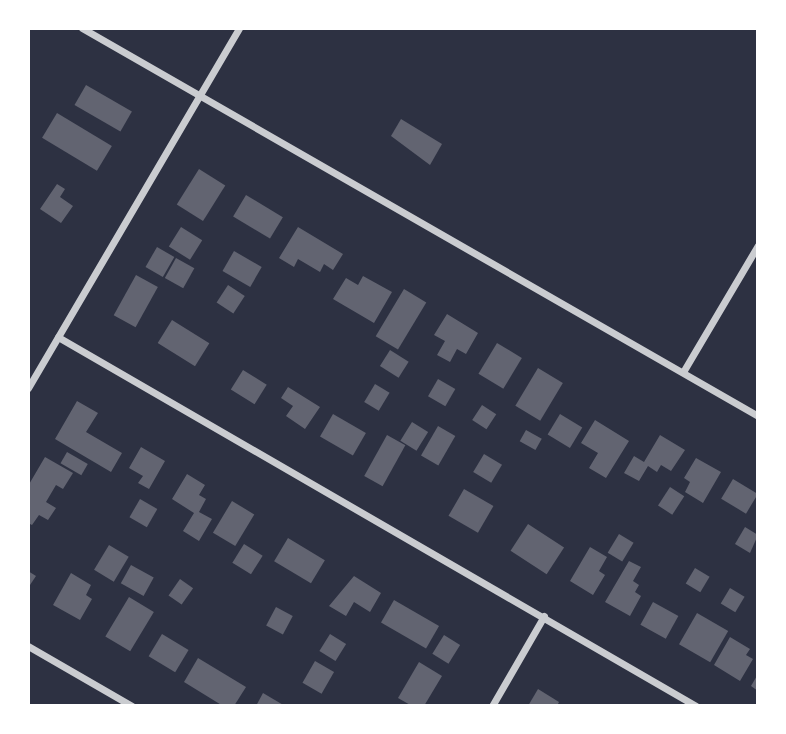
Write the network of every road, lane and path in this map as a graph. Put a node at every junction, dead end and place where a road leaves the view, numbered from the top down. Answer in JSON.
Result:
{"nodes":[{"id":1,"x":82,"y":28,"type":"edge"},
{"id":2,"x":239,"y":28,"type":"edge"},
{"id":3,"x":199,"y":96,"type":"junction"},
{"id":4,"x":758,"y":245,"type":"edge"},
{"id":5,"x":58,"y":337,"type":"junction"},
{"id":6,"x":683,"y":372,"type":"junction"},
{"id":7,"x":28,"y":388,"type":"edge"},
{"id":8,"x":758,"y":416,"type":"edge"},
{"id":9,"x":544,"y":616,"type":"junction"},
{"id":10,"x":28,"y":646,"type":"edge"},
{"id":11,"x":132,"y":706,"type":"edge"},
{"id":12,"x":492,"y":706,"type":"edge"},
{"id":13,"x":696,"y":706,"type":"edge"}],
"edges":[{"from":1,"to":3,"type":"street"},
{"from":2,"to":3,"type":"street"},
{"from":3,"to":5,"type":"street"},
{"from":3,"to":6,"type":"street"},
{"from":4,"to":6,"type":"street"},
{"from":5,"to":7,"type":"street"},
{"from":5,"to":9,"type":"street"},
{"from":6,"to":8,"type":"street"},
{"from":9,"to":12,"type":"street"},
{"from":9,"to":13,"type":"street"},
{"from":10,"to":11,"type":"street"}]}
